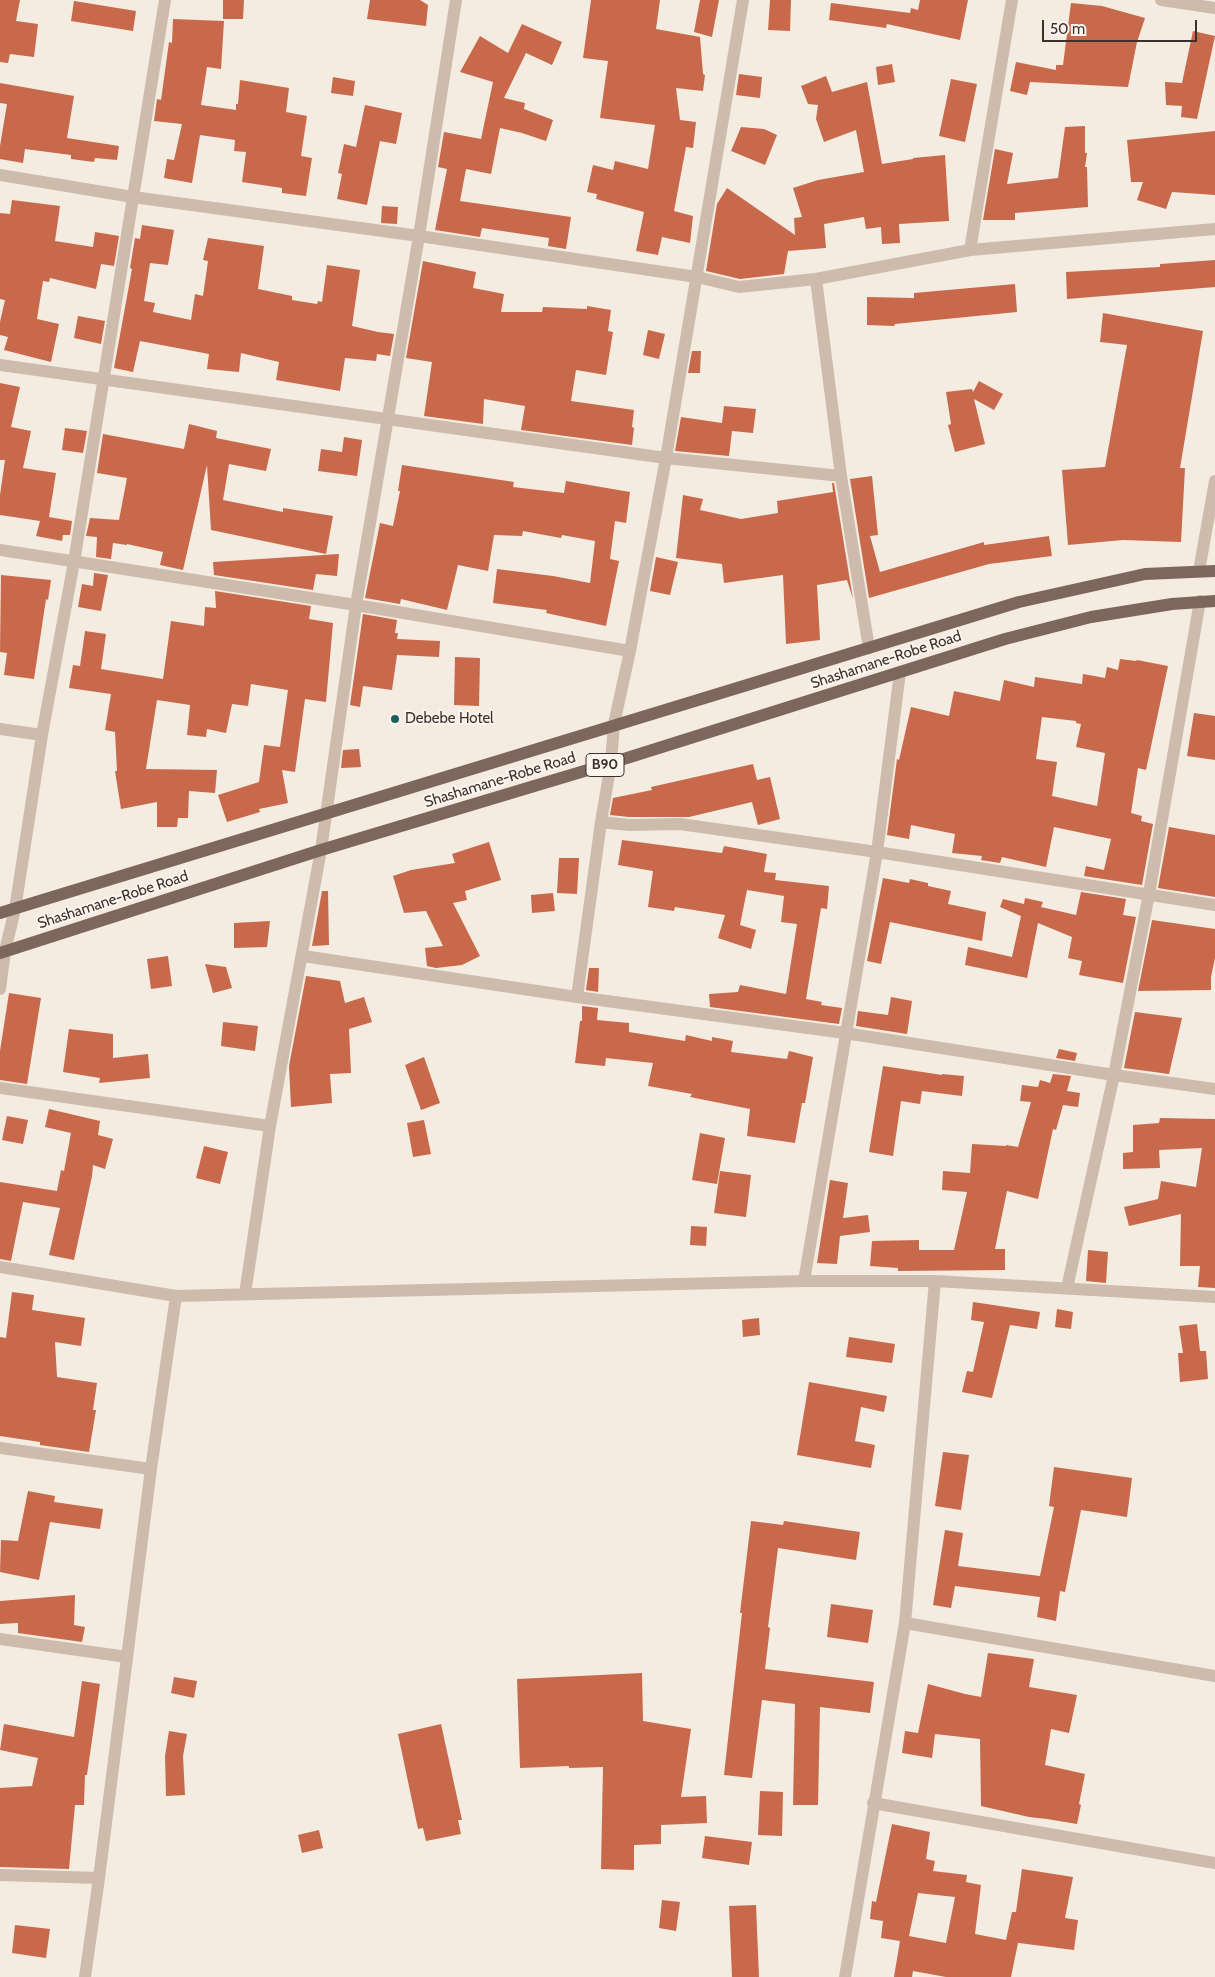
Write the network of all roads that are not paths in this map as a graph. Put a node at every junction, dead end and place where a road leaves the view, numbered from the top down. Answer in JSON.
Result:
{"nodes":[{"id":1,"x":164,"y":0,"type":"edge"},
{"id":2,"x":456,"y":0,"type":"edge"},
{"id":3,"x":743,"y":0,"type":"edge"},
{"id":4,"x":1012,"y":0,"type":"edge"},
{"id":5,"x":1161,"y":0,"type":"edge"},
{"id":6,"x":1215,"y":8,"type":"edge"},
{"id":7,"x":0,"y":175,"type":"edge"},
{"id":8,"x":133,"y":197,"type":"junction"},
{"id":9,"x":1215,"y":229,"type":"edge"},
{"id":10,"x":419,"y":236,"type":"junction"},
{"id":11,"x":970,"y":250,"type":"junction"},
{"id":12,"x":697,"y":277,"type":"junction"},
{"id":13,"x":816,"y":280,"type":"junction"},
{"id":14,"x":0,"y":365,"type":"edge"},
{"id":15,"x":103,"y":380,"type":"junction"},
{"id":16,"x":389,"y":419,"type":"junction"},
{"id":17,"x":666,"y":458,"type":"junction"},
{"id":18,"x":841,"y":476,"type":"junction"},
{"id":19,"x":1215,"y":481,"type":"edge"},
{"id":20,"x":0,"y":550,"type":"edge"},
{"id":21,"x":74,"y":562,"type":"junction"},
{"id":22,"x":1199,"y":571,"type":"junction"},
{"id":23,"x":1215,"y":571,"type":"edge"},
{"id":24,"x":1200,"y":601,"type":"junction"},
{"id":25,"x":1215,"y":601,"type":"edge"},
{"id":26,"x":356,"y":605,"type":"junction"},
{"id":27,"x":869,"y":648,"type":"junction"},
{"id":28,"x":630,"y":651,"type":"junction"},
{"id":29,"x":900,"y":672,"type":"junction"},
{"id":30,"x":614,"y":724,"type":"junction"},
{"id":31,"x":0,"y":729,"type":"edge"},
{"id":32,"x":42,"y":735,"type":"junction"},
{"id":33,"x":611,"y":763,"type":"junction"},
{"id":34,"x":326,"y":812,"type":"junction"},
{"id":35,"x":601,"y":822,"type":"junction"},
{"id":36,"x":322,"y":850,"type":"junction"},
{"id":37,"x":877,"y":852,"type":"junction"},
{"id":38,"x":1149,"y":894,"type":"junction"},
{"id":39,"x":1215,"y":905,"type":"edge"},
{"id":40,"x":16,"y":908,"type":"junction"},
{"id":41,"x":0,"y":913,"type":"edge"},
{"id":42,"x":3,"y":952,"type":"edge"},
{"id":43,"x":303,"y":956,"type":"junction"},
{"id":44,"x":0,"y":989,"type":"edge"},
{"id":45,"x":577,"y":998,"type":"junction"},
{"id":46,"x":845,"y":1033,"type":"junction"},
{"id":47,"x":1114,"y":1075,"type":"junction"},
{"id":48,"x":0,"y":1088,"type":"edge"},
{"id":49,"x":1215,"y":1089,"type":"edge"},
{"id":50,"x":270,"y":1126,"type":"junction"},
{"id":51,"x":0,"y":1267,"type":"edge"},
{"id":52,"x":804,"y":1281,"type":"junction"},
{"id":53,"x":934,"y":1281,"type":"junction"},
{"id":54,"x":1067,"y":1288,"type":"junction"},
{"id":55,"x":245,"y":1294,"type":"junction"},
{"id":56,"x":176,"y":1296,"type":"junction"},
{"id":57,"x":1215,"y":1297,"type":"edge"},
{"id":58,"x":0,"y":1448,"type":"edge"},
{"id":59,"x":151,"y":1469,"type":"junction"},
{"id":60,"x":905,"y":1623,"type":"junction"},
{"id":61,"x":0,"y":1639,"type":"edge"},
{"id":62,"x":127,"y":1657,"type":"junction"},
{"id":63,"x":1215,"y":1676,"type":"edge"},
{"id":64,"x":874,"y":1804,"type":"junction"},
{"id":65,"x":1215,"y":1863,"type":"edge"},
{"id":66,"x":0,"y":1875,"type":"edge"},
{"id":67,"x":99,"y":1878,"type":"junction"},
{"id":68,"x":85,"y":1977,"type":"edge"},
{"id":69,"x":845,"y":1977,"type":"edge"}],
"edges":[{"from":1,"to":8,"type":"street"},
{"from":2,"to":10,"type":"street"},
{"from":3,"to":12,"type":"street"},
{"from":4,"to":11,"type":"street"},
{"from":5,"to":6,"type":"street"},
{"from":7,"to":8,"type":"street"},
{"from":8,"to":10,"type":"street"},
{"from":8,"to":15,"type":"street"},
{"from":9,"to":11,"type":"street"},
{"from":10,"to":12,"type":"street"},
{"from":10,"to":16,"type":"street"},
{"from":11,"to":13,"type":"street"},
{"from":12,"to":13,"type":"street"},
{"from":12,"to":17,"type":"street"},
{"from":13,"to":18,"type":"street"},
{"from":14,"to":15,"type":"street"},
{"from":15,"to":16,"type":"street"},
{"from":15,"to":21,"type":"street"},
{"from":16,"to":17,"type":"street"},
{"from":16,"to":26,"type":"street"},
{"from":17,"to":18,"type":"street"},
{"from":17,"to":28,"type":"street"},
{"from":18,"to":27,"type":"street"},
{"from":19,"to":22,"type":"street"},
{"from":20,"to":21,"type":"street"},
{"from":21,"to":26,"type":"street"},
{"from":21,"to":32,"type":"street"},
{"from":22,"to":23,"type":"main road","name":"Shashamane-Robe Road","number":"B90"},
{"from":22,"to":27,"type":"main road","name":"Shashamane-Robe Road","number":"B90"},
{"from":24,"to":25,"type":"main road","name":"Shashamane-Robe Road","number":"B90"},
{"from":24,"to":29,"type":"main road","name":"Shashamane-Robe Road","number":"B90"},
{"from":24,"to":38,"type":"street"},
{"from":26,"to":28,"type":"street"},
{"from":26,"to":34,"type":"street"},
{"from":27,"to":30,"type":"main road","name":"Shashamane-Robe Road","number":"B90"},
{"from":28,"to":30,"type":"street"},
{"from":29,"to":33,"type":"main road","name":"Shashamane-Robe Road","number":"B90"},
{"from":29,"to":37,"type":"street"},
{"from":30,"to":33,"type":"street"},
{"from":30,"to":34,"type":"main road","name":"Shashamane-Robe Road","number":"B90"},
{"from":31,"to":32,"type":"street"},
{"from":32,"to":40,"type":"street"},
{"from":33,"to":35,"type":"street"},
{"from":33,"to":36,"type":"main road","name":"Shashamane-Robe Road","number":"B90"},
{"from":34,"to":36,"type":"street"},
{"from":34,"to":40,"type":"main road","name":"Shashamane-Robe Road","number":"B90"},
{"from":35,"to":37,"type":"street"},
{"from":35,"to":45,"type":"street"},
{"from":36,"to":42,"type":"main road","name":"Shashamane-Robe Road","number":"B90"},
{"from":36,"to":43,"type":"street"},
{"from":37,"to":38,"type":"street"},
{"from":37,"to":46,"type":"street"},
{"from":38,"to":39,"type":"street"},
{"from":38,"to":47,"type":"street"},
{"from":40,"to":41,"type":"main road","name":"Shashamane-Robe Road","number":"B90"},
{"from":40,"to":42,"type":"street"},
{"from":42,"to":44,"type":"street"},
{"from":43,"to":45,"type":"street"},
{"from":43,"to":50,"type":"street"},
{"from":45,"to":46,"type":"street"},
{"from":46,"to":47,"type":"street"},
{"from":46,"to":52,"type":"street"},
{"from":47,"to":49,"type":"street"},
{"from":47,"to":54,"type":"street"},
{"from":48,"to":50,"type":"street"},
{"from":50,"to":55,"type":"street"},
{"from":51,"to":56,"type":"street"},
{"from":52,"to":53,"type":"street"},
{"from":52,"to":55,"type":"street"},
{"from":53,"to":54,"type":"street"},
{"from":53,"to":60,"type":"street"},
{"from":54,"to":57,"type":"street"},
{"from":55,"to":56,"type":"street"},
{"from":56,"to":59,"type":"street"},
{"from":58,"to":59,"type":"street"},
{"from":59,"to":62,"type":"street"},
{"from":60,"to":63,"type":"street"},
{"from":60,"to":64,"type":"street"},
{"from":61,"to":62,"type":"street"},
{"from":62,"to":67,"type":"street"},
{"from":64,"to":65,"type":"street"},
{"from":64,"to":69,"type":"street"},
{"from":66,"to":67,"type":"street"},
{"from":67,"to":68,"type":"street"}]}
